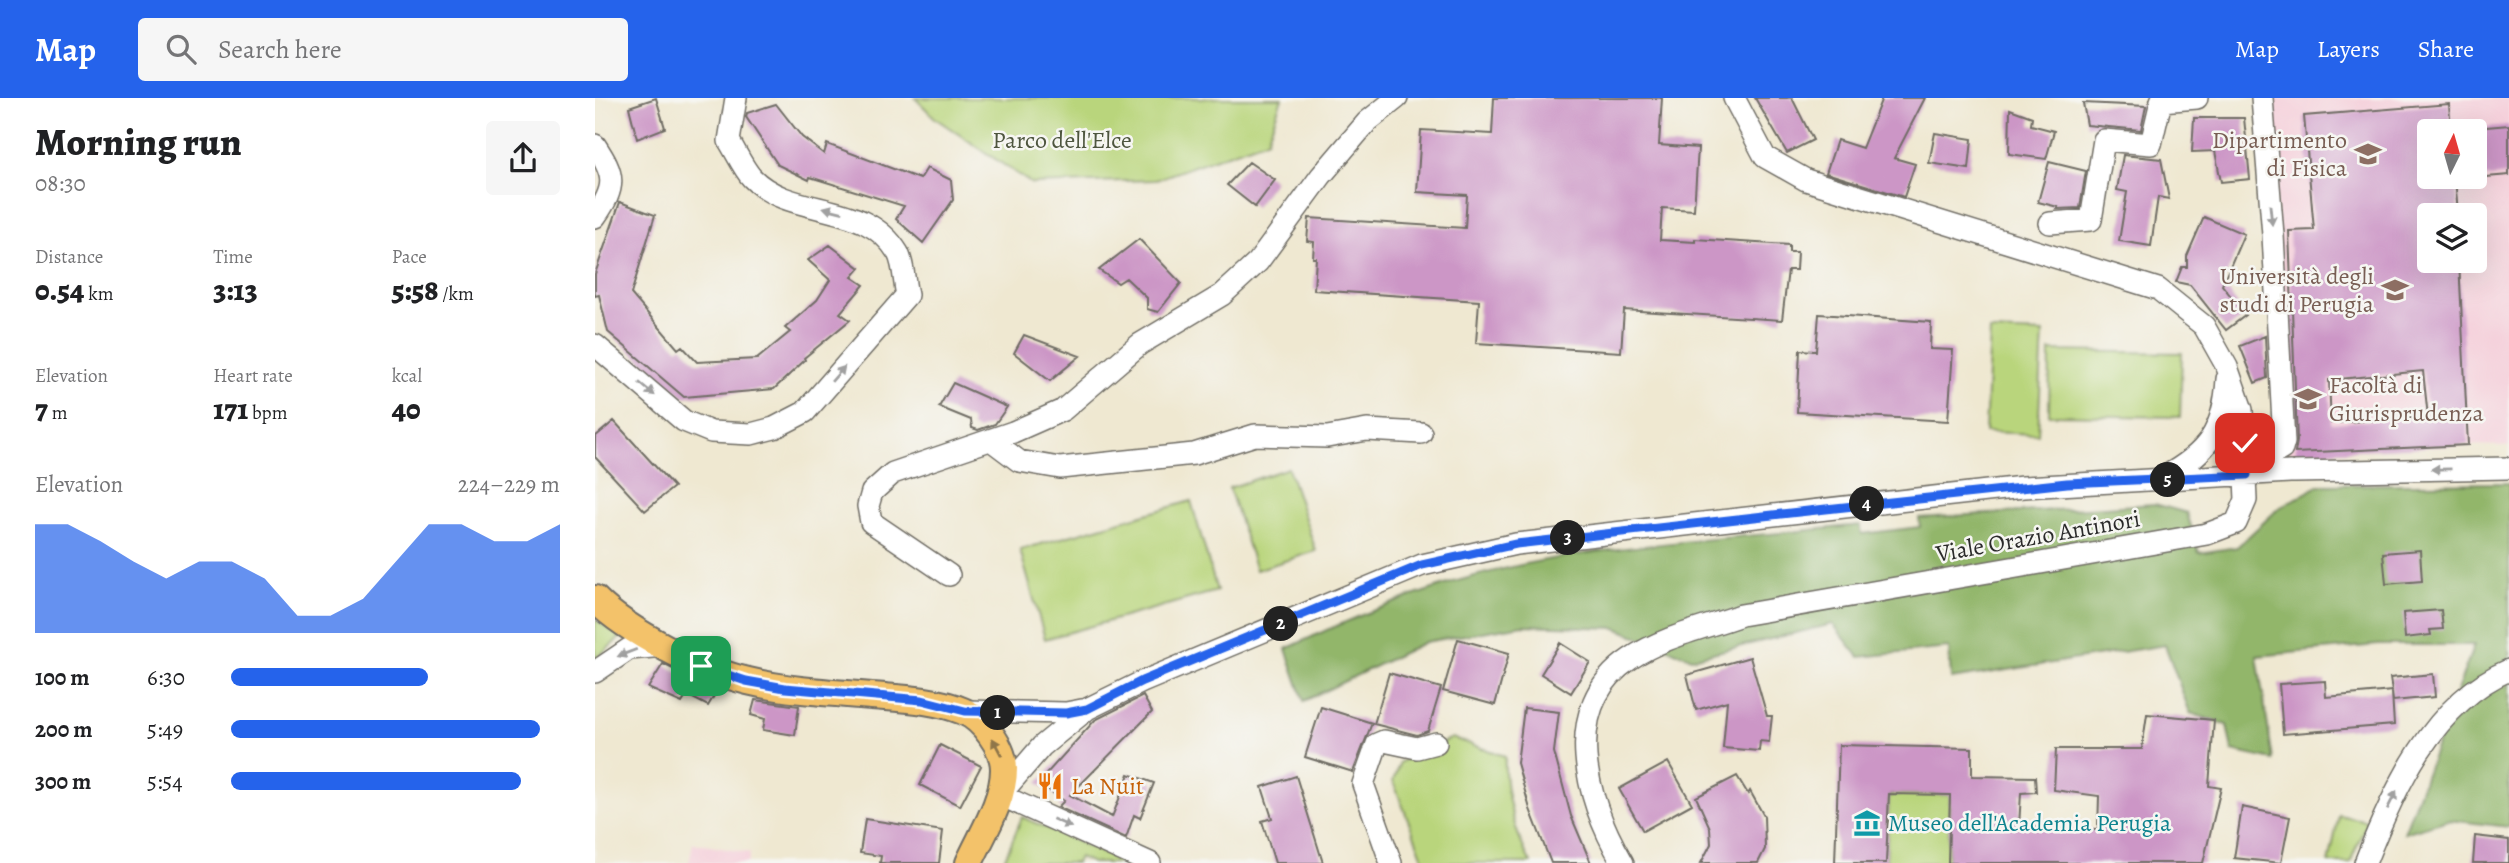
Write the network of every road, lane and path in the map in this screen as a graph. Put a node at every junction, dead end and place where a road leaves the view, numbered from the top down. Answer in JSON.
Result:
{"nodes":[{"id":1,"x":736,"y":98,"type":"edge"},
{"id":2,"x":1397,"y":98,"type":"edge"},
{"id":3,"x":1734,"y":98,"type":"edge"},
{"id":4,"x":2197,"y":98,"type":"edge"},
{"id":5,"x":2262,"y":98,"type":"edge"},
{"id":6,"x":595,"y":145,"type":"edge"},
{"id":7,"x":595,"y":217,"type":"edge"},
{"id":8,"x":2050,"y":223,"type":"dead end"},
{"id":9,"x":595,"y":345,"type":"edge"},
{"id":10,"x":2227,"y":367,"type":"junction"},
{"id":11,"x":1422,"y":433,"type":"dead end"},
{"id":12,"x":992,"y":440,"type":"junction"},
{"id":13,"x":2247,"y":467,"type":"junction"},
{"id":14,"x":2509,"y":468,"type":"edge"},
{"id":15,"x":2159,"y":480,"type":"junction"},
{"id":16,"x":949,"y":575,"type":"dead end"},
{"id":17,"x":595,"y":599,"type":"edge"},
{"id":18,"x":664,"y":646,"type":"junction"},
{"id":19,"x":2509,"y":670,"type":"edge"},
{"id":20,"x":595,"y":672,"type":"edge"},
{"id":21,"x":1087,"y":709,"type":"junction"},
{"id":22,"x":965,"y":711,"type":"junction"},
{"id":23,"x":1436,"y":743,"type":"dead end"},
{"id":24,"x":1000,"y":794,"type":"junction"},
{"id":25,"x":969,"y":863,"type":"edge"},
{"id":26,"x":1150,"y":863,"type":"edge"},
{"id":27,"x":1391,"y":863,"type":"edge"},
{"id":28,"x":1623,"y":863,"type":"edge"},
{"id":29,"x":2365,"y":863,"type":"edge"}],
"edges":[{"from":9,"to":1,"type":"street","one_way":true},
{"from":2,"to":12,"type":"street"},
{"from":3,"to":10,"type":"street","name":"Viale Orazio Antinori"},
{"from":4,"to":8,"type":"street"},
{"from":5,"to":13,"type":"street","one_way":true},
{"from":6,"to":7,"type":"street"},
{"from":10,"to":13,"type":"street","name":"Viale Orazio Antinori"},
{"from":10,"to":15,"type":"street"},
{"from":11,"to":12,"type":"street"},
{"from":12,"to":16,"type":"street"},
{"from":14,"to":13,"type":"street","one_way":true},
{"from":13,"to":15,"type":"street"},
{"from":13,"to":28,"type":"street","name":"Viale Orazio Antinori"},
{"from":15,"to":21,"type":"street"},
{"from":17,"to":18,"type":"main road"},
{"from":18,"to":20,"type":"street","one_way":true},
{"from":18,"to":22,"type":"main road"},
{"from":29,"to":19,"type":"street","one_way":true},
{"from":21,"to":22,"type":"street"},
{"from":21,"to":24,"type":"street"},
{"from":24,"to":22,"type":"main road","one_way":true},
{"from":23,"to":27,"type":"street"},
{"from":24,"to":25,"type":"main road"},
{"from":24,"to":26,"type":"street","one_way":true}]}
